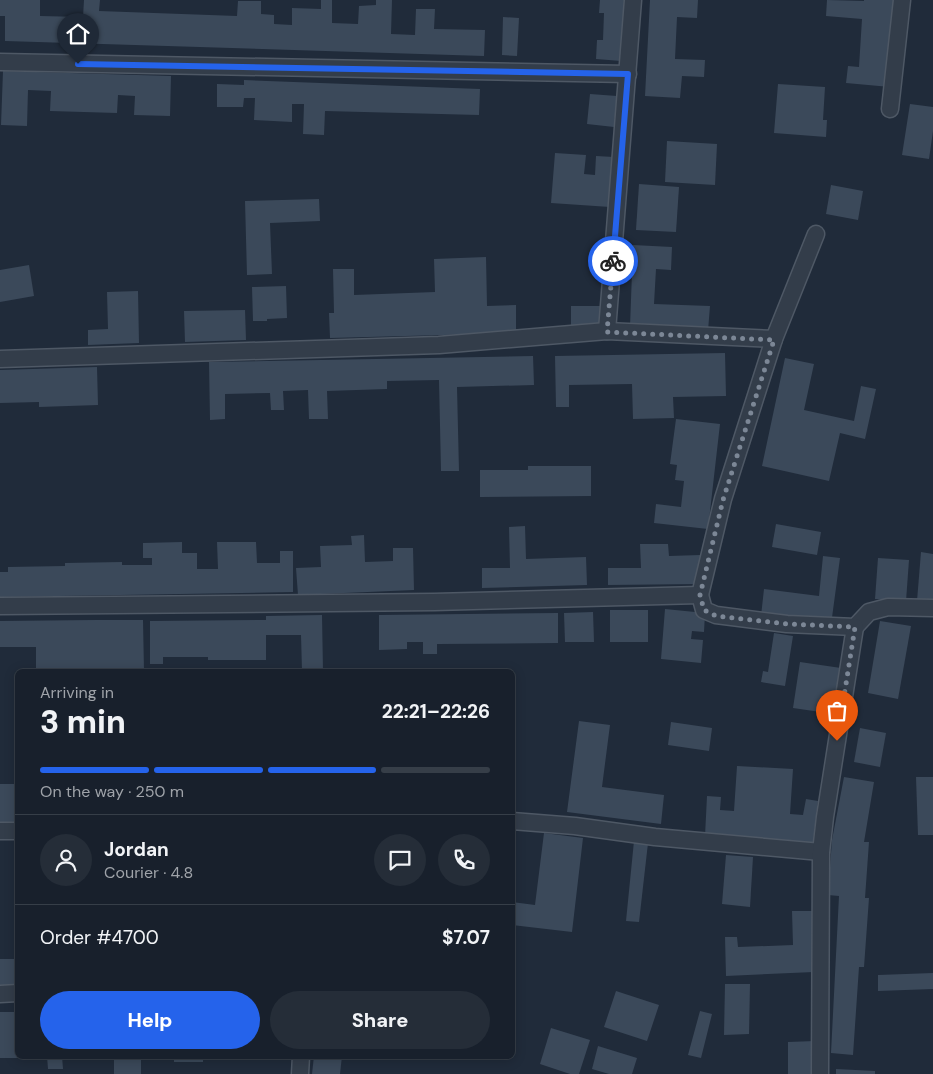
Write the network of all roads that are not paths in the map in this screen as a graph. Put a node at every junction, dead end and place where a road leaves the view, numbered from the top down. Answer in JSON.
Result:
{"nodes":[{"id":1,"x":633,"y":0,"type":"edge"},
{"id":2,"x":902,"y":0,"type":"edge"},
{"id":3,"x":0,"y":62,"type":"edge"},
{"id":4,"x":628,"y":74,"type":"junction"},
{"id":5,"x":890,"y":109,"type":"dead end"},
{"id":6,"x":816,"y":234,"type":"dead end"},
{"id":7,"x":607,"y":332,"type":"junction"},
{"id":8,"x":774,"y":340,"type":"junction"},
{"id":9,"x":0,"y":359,"type":"edge"},
{"id":10,"x":700,"y":595,"type":"junction"},
{"id":11,"x":0,"y":606,"type":"edge"},
{"id":12,"x":933,"y":608,"type":"edge"},
{"id":13,"x":855,"y":627,"type":"junction"},
{"id":14,"x":515,"y":820,"type":"edge"},
{"id":15,"x":0,"y":831,"type":"edge"},
{"id":16,"x":15,"y":831,"type":"edge"},
{"id":17,"x":821,"y":852,"type":"junction"},
{"id":18,"x":15,"y":993,"type":"edge"},
{"id":19,"x":0,"y":994,"type":"edge"},
{"id":20,"x":301,"y":1059,"type":"edge"},
{"id":21,"x":300,"y":1074,"type":"edge"},
{"id":22,"x":820,"y":1074,"type":"edge"}],
"edges":[{"from":1,"to":4,"type":"street"},
{"from":2,"to":5,"type":"street"},
{"from":3,"to":4,"type":"street"},
{"from":4,"to":7,"type":"street"},
{"from":6,"to":8,"type":"street"},
{"from":7,"to":8,"type":"street"},
{"from":7,"to":9,"type":"street"},
{"from":8,"to":10,"type":"street"},
{"from":10,"to":11,"type":"street"},
{"from":10,"to":13,"type":"street"},
{"from":12,"to":13,"type":"street"},
{"from":13,"to":17,"type":"street"},
{"from":14,"to":17,"type":"street"},
{"from":15,"to":16,"type":"street"},
{"from":17,"to":22,"type":"street"},
{"from":18,"to":19,"type":"street"},
{"from":20,"to":21,"type":"street"}]}
